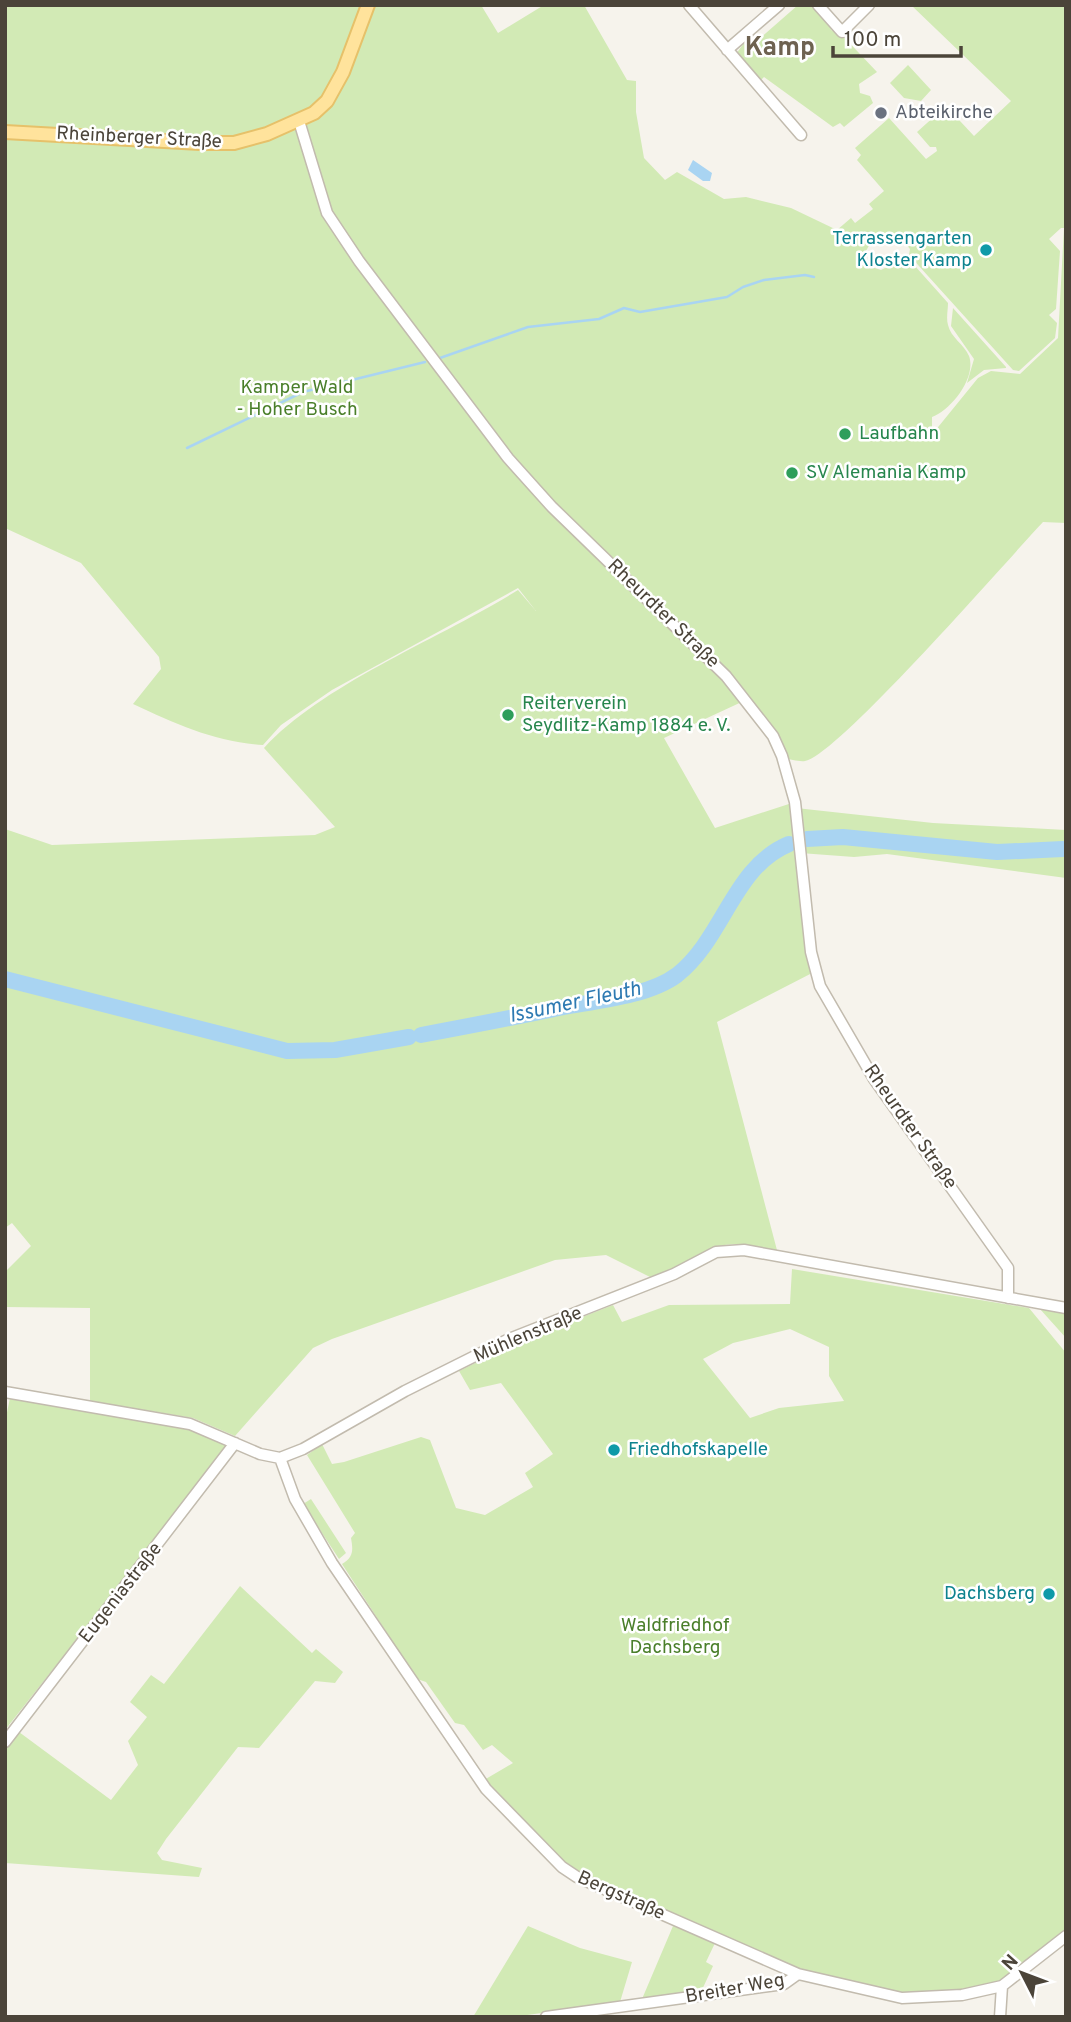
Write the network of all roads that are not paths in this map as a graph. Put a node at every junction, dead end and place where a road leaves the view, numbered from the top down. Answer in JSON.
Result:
{"nodes":[{"id":1,"x":368,"y":5,"type":"edge"},
{"id":2,"x":689,"y":5,"type":"edge"},
{"id":3,"x":779,"y":5,"type":"edge"},
{"id":4,"x":818,"y":5,"type":"edge"},
{"id":5,"x":869,"y":5,"type":"edge"},
{"id":6,"x":727,"y":50,"type":"junction"},
{"id":7,"x":299,"y":121,"type":"junction"},
{"id":8,"x":5,"y":132,"type":"edge"},
{"id":9,"x":801,"y":135,"type":"dead end"},
{"id":10,"x":1009,"y":1298,"type":"junction"},
{"id":11,"x":1066,"y":1308,"type":"edge"},
{"id":12,"x":5,"y":1392,"type":"edge"},
{"id":13,"x":235,"y":1443,"type":"junction"},
{"id":14,"x":279,"y":1458,"type":"junction"},
{"id":15,"x":5,"y":1742,"type":"edge"},
{"id":16,"x":1066,"y":1936,"type":"edge"},
{"id":17,"x":798,"y":1974,"type":"junction"},
{"id":18,"x":1002,"y":1986,"type":"junction"},
{"id":19,"x":546,"y":2017,"type":"edge"},
{"id":20,"x":1000,"y":2017,"type":"edge"}],
"edges":[{"from":1,"to":7,"type":"main road","name":"Rheinberger Straße"},
{"from":2,"to":6,"type":"street"},
{"from":3,"to":6,"type":"street"},
{"from":4,"to":5,"type":"street"},
{"from":6,"to":9,"type":"street"},
{"from":7,"to":8,"type":"main road","name":"Rheinberger Straße"},
{"from":7,"to":10,"type":"street","name":"Rheurdter Straße"},
{"from":10,"to":11,"type":"street","name":"Mühlenstraße"},
{"from":10,"to":14,"type":"street","name":"Mühlenstraße"},
{"from":12,"to":13,"type":"street"},
{"from":13,"to":14,"type":"street"},
{"from":13,"to":15,"type":"street","name":"Eugeniastraße"},
{"from":14,"to":17,"type":"street","name":"Bergstraße"},
{"from":16,"to":18,"type":"street","name":"Bergstraße"},
{"from":17,"to":18,"type":"street","name":"Bergstraße"},
{"from":17,"to":19,"type":"street","name":"Breiter Weg"},
{"from":18,"to":20,"type":"street"}]}
